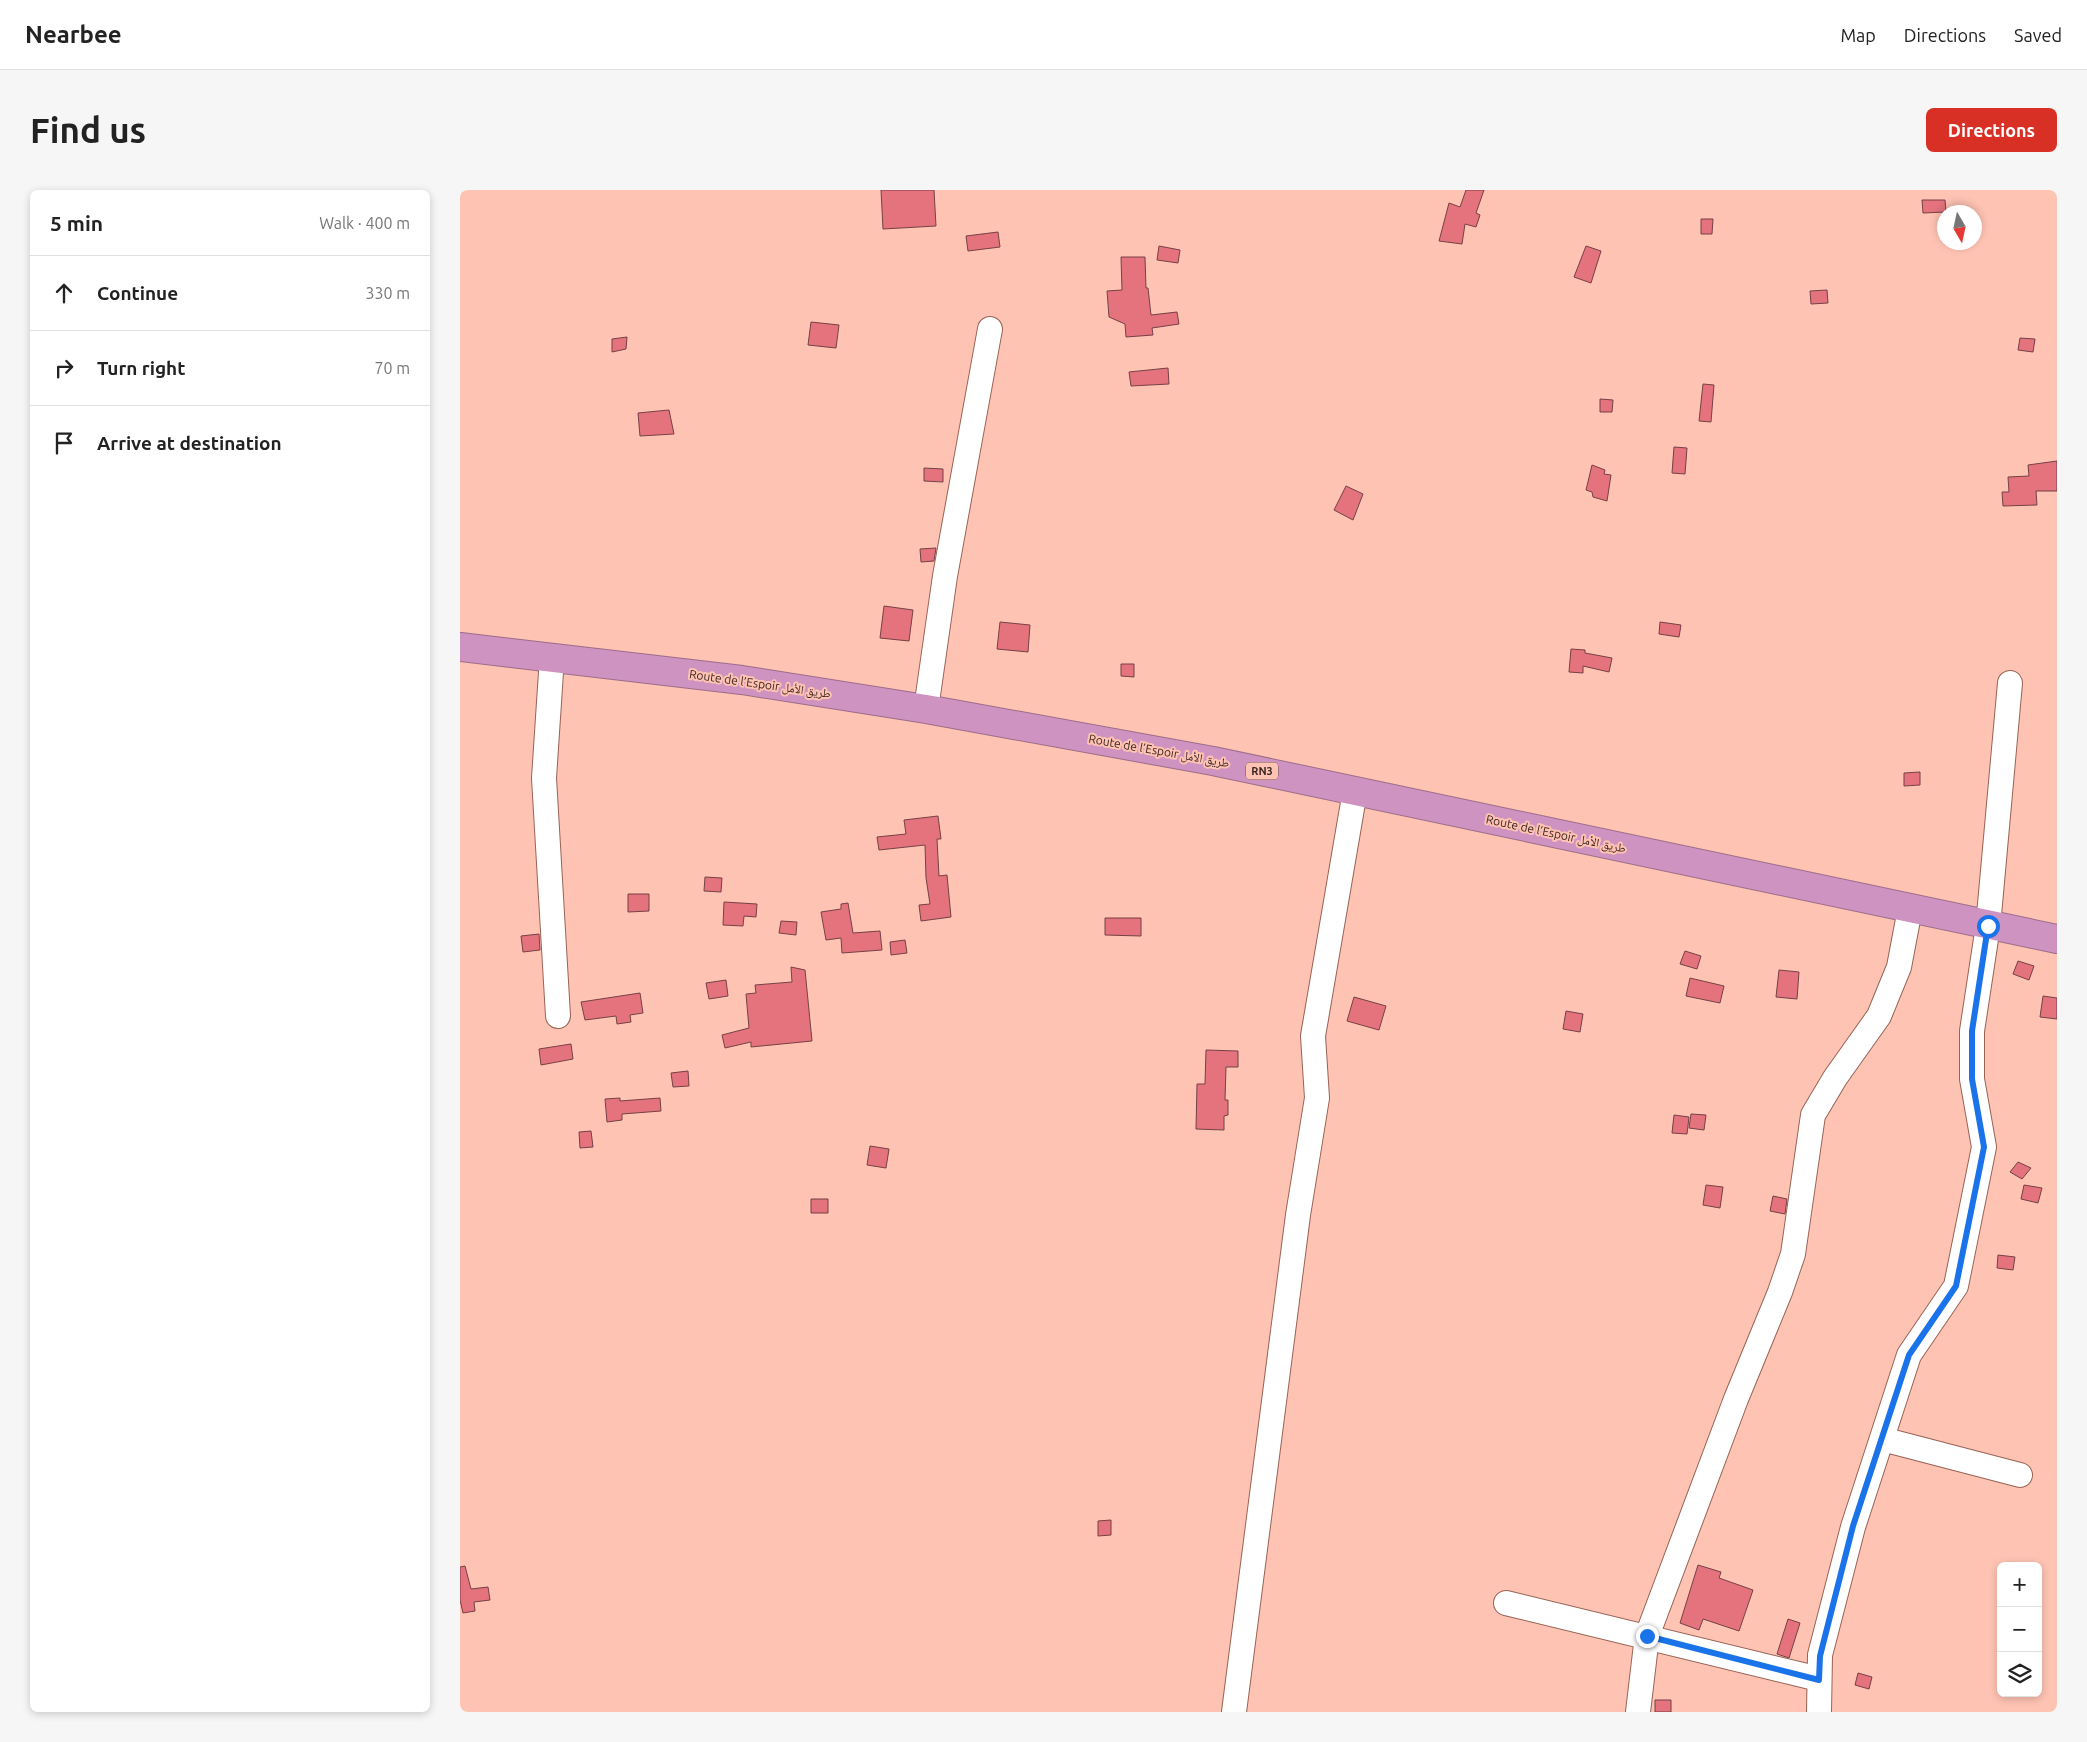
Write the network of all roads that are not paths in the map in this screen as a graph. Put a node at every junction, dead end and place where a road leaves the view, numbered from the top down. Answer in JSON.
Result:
{"nodes":[{"id":1,"x":990,"y":329,"type":"dead end"},
{"id":2,"x":460,"y":647,"type":"edge"},
{"id":3,"x":552,"y":657,"type":"junction"},
{"id":4,"x":2010,"y":682,"type":"dead end"},
{"id":5,"x":926,"y":709,"type":"junction"},
{"id":6,"x":1355,"y":791,"type":"junction"},
{"id":7,"x":1910,"y":909,"type":"junction"},
{"id":8,"x":1988,"y":926,"type":"junction"},
{"id":9,"x":2057,"y":939,"type":"edge"},
{"id":10,"x":558,"y":1016,"type":"dead end"},
{"id":11,"x":1882,"y":1439,"type":"junction"},
{"id":12,"x":2020,"y":1475,"type":"dead end"},
{"id":13,"x":1506,"y":1603,"type":"dead end"},
{"id":14,"x":1647,"y":1636,"type":"junction"},
{"id":15,"x":1819,"y":1680,"type":"junction"},
{"id":16,"x":1234,"y":1712,"type":"edge"},
{"id":17,"x":1638,"y":1712,"type":"edge"},
{"id":18,"x":1819,"y":1712,"type":"edge"}],
"edges":[{"from":1,"to":5,"type":"street"},
{"from":2,"to":3,"type":"highway","name":"Route de l’Espoir طريق الأمل","number":"RN3"},
{"from":3,"to":5,"type":"highway","name":"Route de l’Espoir طريق الأمل","number":"RN3"},
{"from":3,"to":10,"type":"street"},
{"from":4,"to":8,"type":"street"},
{"from":5,"to":6,"type":"highway","name":"Route de l’Espoir طريق الأمل","number":"RN3"},
{"from":6,"to":7,"type":"highway","name":"Route de l’Espoir طريق الأمل","number":"RN3"},
{"from":6,"to":16,"type":"street"},
{"from":7,"to":8,"type":"highway","name":"Route de l’Espoir طريق الأمل","number":"RN3"},
{"from":7,"to":14,"type":"street"},
{"from":8,"to":9,"type":"highway","name":"Route de l’Espoir طريق الأمل","number":"RN3"},
{"from":8,"to":11,"type":"street"},
{"from":11,"to":12,"type":"street"},
{"from":11,"to":15,"type":"street"},
{"from":13,"to":14,"type":"street"},
{"from":14,"to":15,"type":"street"},
{"from":14,"to":17,"type":"street"},
{"from":15,"to":18,"type":"street"}]}
